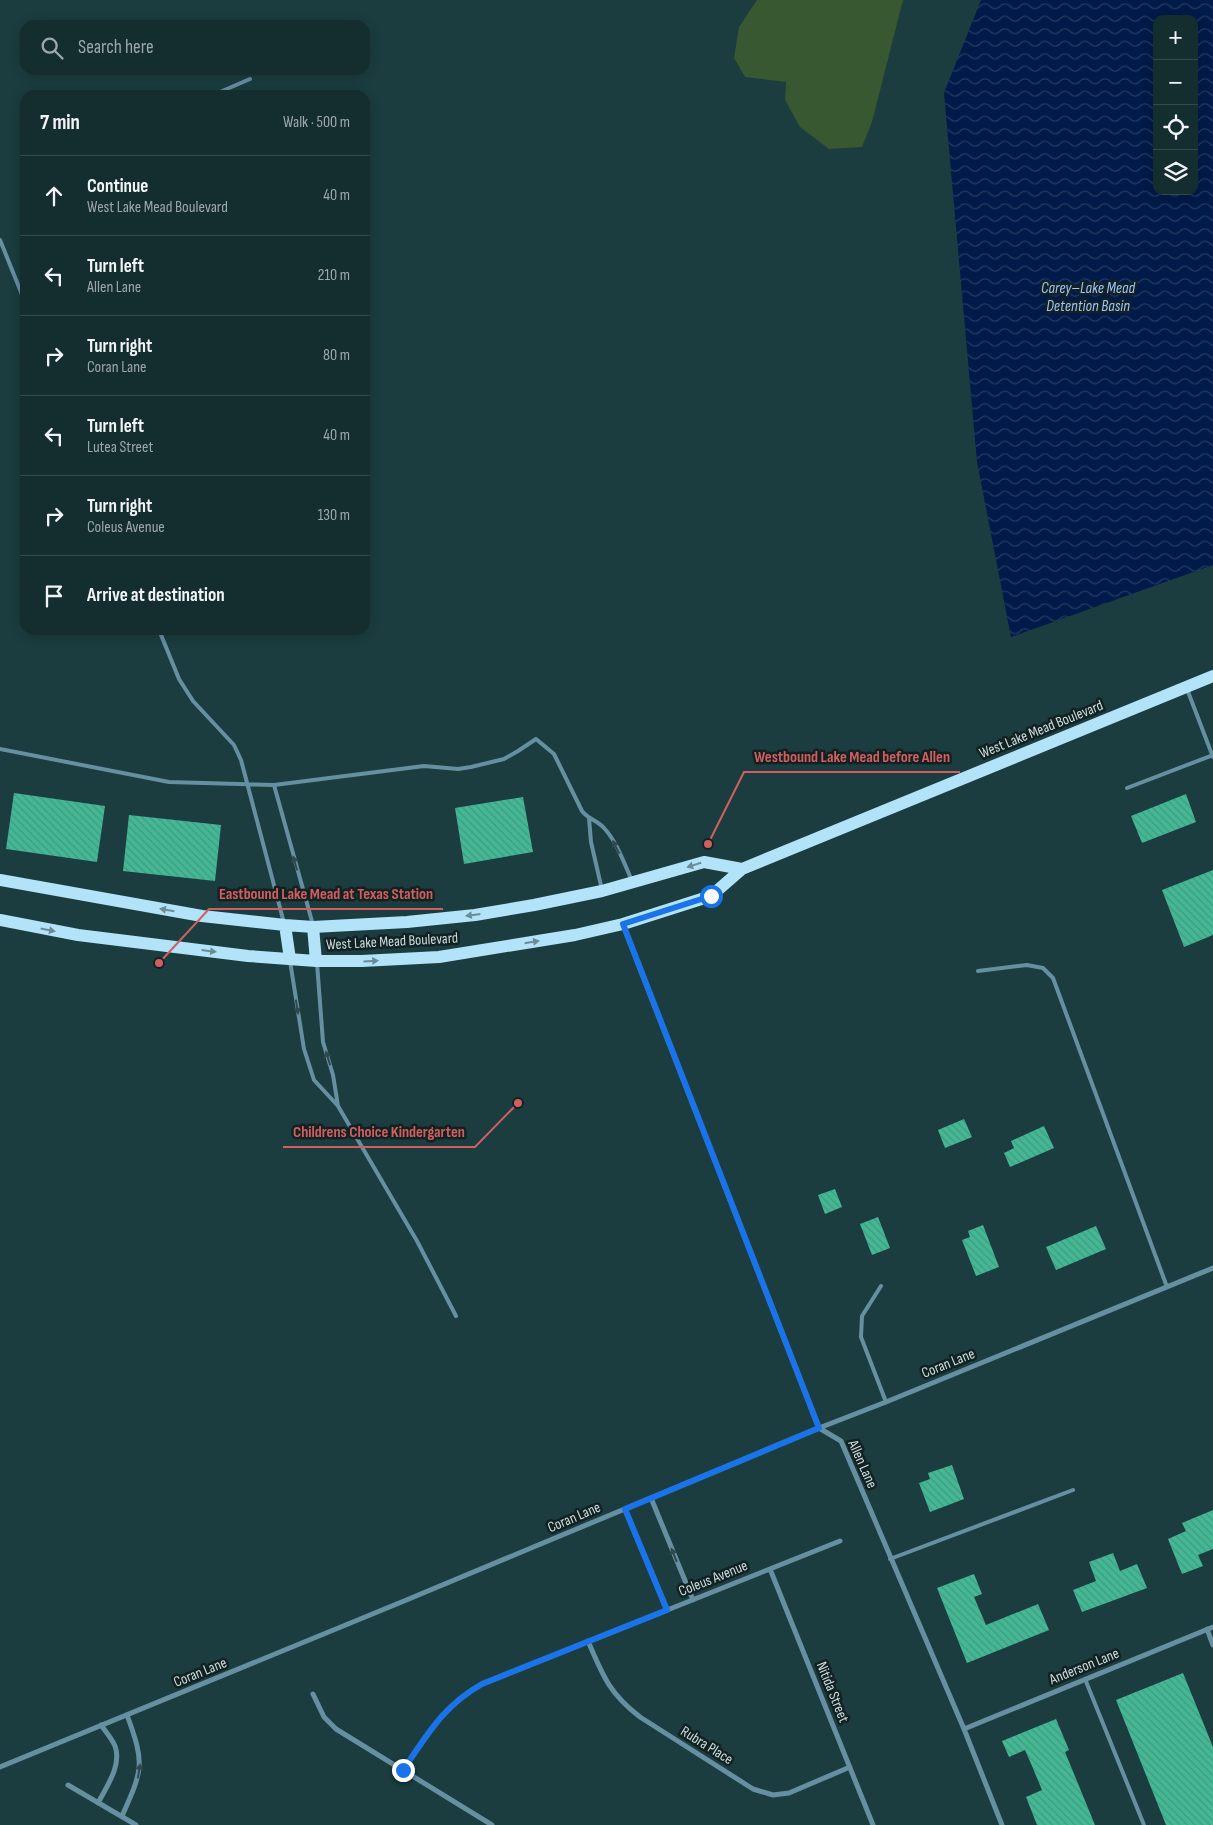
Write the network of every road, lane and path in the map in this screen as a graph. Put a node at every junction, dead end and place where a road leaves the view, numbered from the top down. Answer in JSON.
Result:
{"nodes":[{"id":1,"x":250,"y":79,"type":"dead end"},
{"id":2,"x":225,"y":90,"type":"edge"},
{"id":3,"x":0,"y":240,"type":"edge"},
{"id":4,"x":20,"y":290,"type":"edge"},
{"id":5,"x":160,"y":635,"type":"edge"},
{"id":6,"x":1213,"y":676,"type":"edge"},
{"id":7,"x":1186,"y":687,"type":"junction"},
{"id":8,"x":0,"y":749,"type":"edge"},
{"id":9,"x":1213,"y":756,"type":"edge"},
{"id":10,"x":248,"y":784,"type":"junction"},
{"id":11,"x":274,"y":785,"type":"junction"},
{"id":12,"x":1127,"y":788,"type":"dead end"},
{"id":13,"x":589,"y":818,"type":"junction"},
{"id":14,"x":742,"y":869,"type":"junction"},
{"id":15,"x":0,"y":880,"type":"edge"},
{"id":16,"x":633,"y":884,"type":"junction"},
{"id":17,"x":602,"y":892,"type":"junction"},
{"id":18,"x":0,"y":920,"type":"edge"},
{"id":19,"x":623,"y":924,"type":"junction"},
{"id":20,"x":285,"y":925,"type":"junction"},
{"id":21,"x":313,"y":927,"type":"junction"},
{"id":22,"x":290,"y":959,"type":"junction"},
{"id":23,"x":316,"y":961,"type":"junction"},
{"id":24,"x":978,"y":971,"type":"dead end"},
{"id":25,"x":338,"y":1106,"type":"junction"},
{"id":26,"x":1213,"y":1268,"type":"edge"},
{"id":27,"x":881,"y":1286,"type":"dead end"},
{"id":28,"x":1167,"y":1287,"type":"junction"},
{"id":29,"x":456,"y":1316,"type":"dead end"},
{"id":30,"x":886,"y":1402,"type":"junction"},
{"id":31,"x":819,"y":1428,"type":"junction"},
{"id":32,"x":1073,"y":1490,"type":"dead end"},
{"id":33,"x":651,"y":1498,"type":"junction"},
{"id":34,"x":625,"y":1509,"type":"junction"},
{"id":35,"x":840,"y":1541,"type":"dead end"},
{"id":36,"x":890,"y":1559,"type":"junction"},
{"id":37,"x":770,"y":1569,"type":"junction"},
{"id":38,"x":693,"y":1600,"type":"junction"},
{"id":39,"x":667,"y":1610,"type":"junction"},
{"id":40,"x":1213,"y":1627,"type":"edge"},
{"id":41,"x":1207,"y":1629,"type":"junction"},
{"id":42,"x":588,"y":1641,"type":"junction"},
{"id":43,"x":1213,"y":1645,"type":"edge"},
{"id":44,"x":1086,"y":1679,"type":"junction"},
{"id":45,"x":313,"y":1694,"type":"dead end"},
{"id":46,"x":127,"y":1715,"type":"junction"},
{"id":47,"x":101,"y":1726,"type":"junction"},
{"id":48,"x":964,"y":1729,"type":"junction"},
{"id":49,"x":0,"y":1767,"type":"edge"},
{"id":50,"x":850,"y":1767,"type":"junction"},
{"id":51,"x":403,"y":1770,"type":"junction"},
{"id":52,"x":68,"y":1785,"type":"dead end"},
{"id":53,"x":98,"y":1803,"type":"junction"},
{"id":54,"x":122,"y":1816,"type":"junction"},
{"id":55,"x":136,"y":1825,"type":"edge"},
{"id":56,"x":492,"y":1825,"type":"edge"},
{"id":57,"x":873,"y":1825,"type":"edge"},
{"id":58,"x":1002,"y":1825,"type":"edge"},
{"id":59,"x":1144,"y":1825,"type":"edge"}],
"edges":[{"from":1,"to":2,"type":"lane"},
{"from":3,"to":4,"type":"lane"},
{"from":5,"to":10,"type":"lane"},
{"from":6,"to":7,"type":"main road","name":"West Lake Mead Boulevard"},
{"from":7,"to":9,"type":"lane"},
{"from":7,"to":14,"type":"main road","name":"West Lake Mead Boulevard"},
{"from":8,"to":10,"type":"lane"},
{"from":9,"to":12,"type":"lane"},
{"from":10,"to":11,"type":"lane"},
{"from":10,"to":20,"type":"lane"},
{"from":11,"to":13,"type":"lane"},
{"from":21,"to":11,"type":"lane","one_way":true},
{"from":16,"to":13,"type":"lane","one_way":true},
{"from":13,"to":17,"type":"lane"},
{"from":14,"to":16,"type":"main road","name":"West Lake Mead Boulevard","one_way":true},
{"from":14,"to":19,"type":"main road","name":"West Lake Mead Boulevard"},
{"from":20,"to":15,"type":"main road","name":"West Lake Mead Boulevard","one_way":true},
{"from":16,"to":17,"type":"main road","name":"West Lake Mead Boulevard"},
{"from":17,"to":21,"type":"main road","name":"West Lake Mead Boulevard","one_way":true},
{"from":18,"to":22,"type":"main road","name":"West Lake Mead Boulevard","one_way":true},
{"from":23,"to":19,"type":"main road","name":"West Lake Mead Boulevard","one_way":true},
{"from":19,"to":31,"type":"street"},
{"from":20,"to":21,"type":"main road","name":"West Lake Mead Boulevard"},
{"from":20,"to":22,"type":"main road"},
{"from":21,"to":23,"type":"main road"},
{"from":22,"to":23,"type":"main road","name":"West Lake Mead Boulevard"},
{"from":22,"to":25,"type":"lane","one_way":true},
{"from":25,"to":23,"type":"lane","one_way":true},
{"from":24,"to":28,"type":"lane"},
{"from":25,"to":29,"type":"lane"},
{"from":26,"to":28,"type":"street","name":"Coran Lane"},
{"from":27,"to":30,"type":"lane"},
{"from":28,"to":30,"type":"street","name":"Coran Lane"},
{"from":30,"to":31,"type":"street","name":"Coran Lane"},
{"from":31,"to":33,"type":"street","name":"Coran Lane"},
{"from":31,"to":36,"type":"street","name":"Allen Lane"},
{"from":32,"to":36,"type":"lane"},
{"from":33,"to":34,"type":"street","name":"Coran Lane"},
{"from":38,"to":33,"type":"street","one_way":true},
{"from":34,"to":39,"type":"street"},
{"from":34,"to":46,"type":"street","name":"Coran Lane"},
{"from":35,"to":37,"type":"street","name":"Coleus Avenue"},
{"from":36,"to":48,"type":"street","name":"Allen Lane"},
{"from":37,"to":38,"type":"street","name":"Coleus Avenue"},
{"from":37,"to":50,"type":"street","name":"Nitida Street"},
{"from":38,"to":39,"type":"street","name":"Coleus Avenue"},
{"from":39,"to":42,"type":"street","name":"Coleus Avenue"},
{"from":40,"to":41,"type":"street","name":"Anderson Lane"},
{"from":41,"to":43,"type":"street"},
{"from":41,"to":44,"type":"street","name":"Anderson Lane"},
{"from":42,"to":50,"type":"street","name":"Rubra Place"},
{"from":42,"to":51,"type":"street","name":"Coleus Avenue"},
{"from":44,"to":48,"type":"street","name":"Anderson Lane"},
{"from":44,"to":59,"type":"lane"},
{"from":45,"to":51,"type":"street"},
{"from":46,"to":47,"type":"street","name":"Coran Lane"},
{"from":54,"to":46,"type":"street","one_way":true},
{"from":47,"to":49,"type":"street","name":"Coran Lane"},
{"from":47,"to":53,"type":"street"},
{"from":48,"to":58,"type":"street","name":"Allen Lane"},
{"from":50,"to":57,"type":"street","name":"Nitida Street"},
{"from":51,"to":56,"type":"street"},
{"from":52,"to":53,"type":"street"},
{"from":53,"to":54,"type":"street"},
{"from":54,"to":55,"type":"street"}]}
